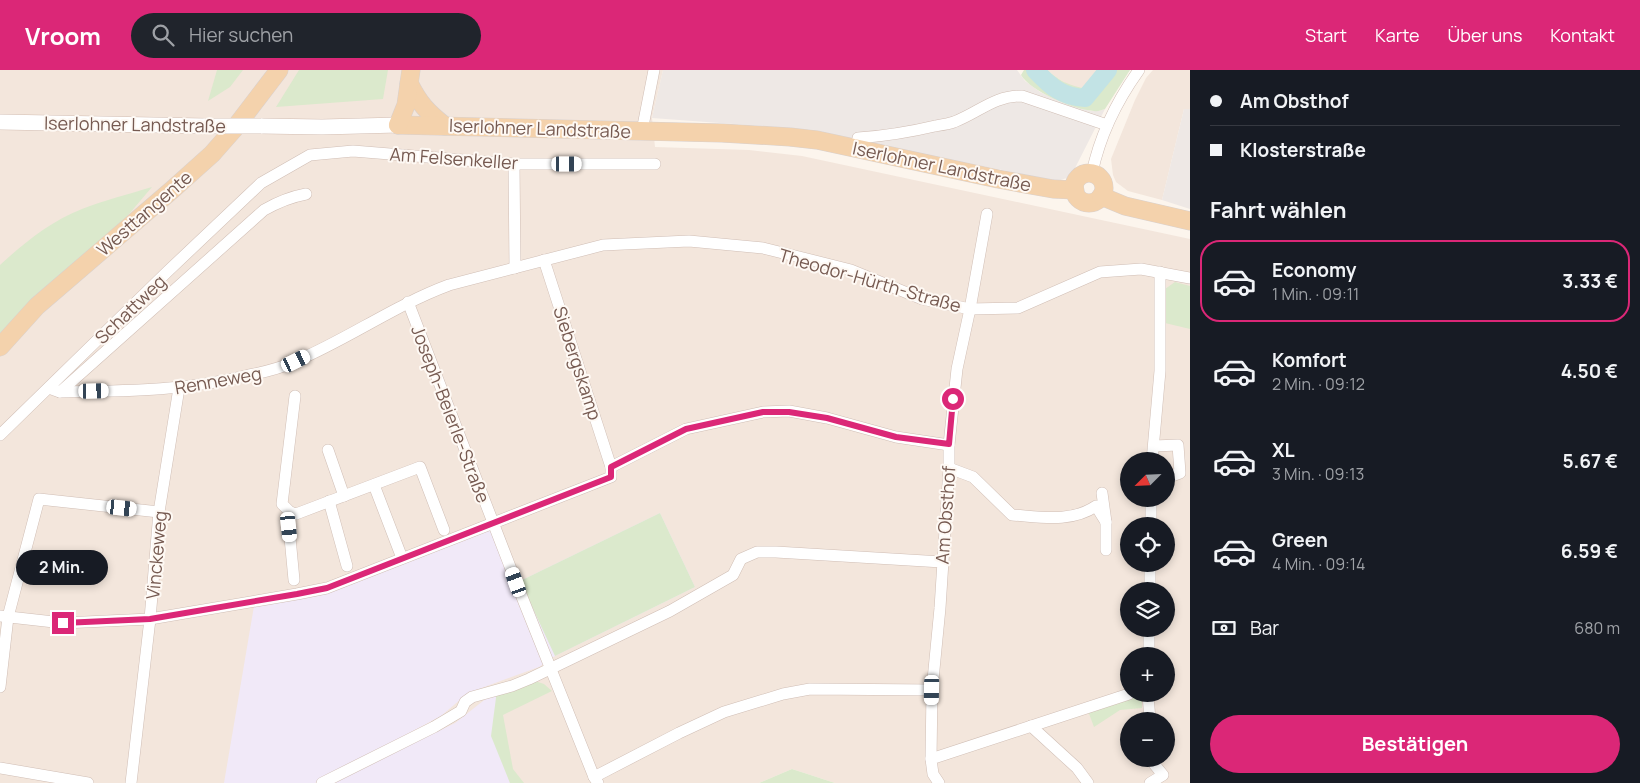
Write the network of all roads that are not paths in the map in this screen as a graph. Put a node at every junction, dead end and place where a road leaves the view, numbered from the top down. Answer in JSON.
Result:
{"nodes":[{"id":1,"x":279,"y":70,"type":"edge"},
{"id":2,"x":654,"y":70,"type":"edge"},
{"id":3,"x":1139,"y":70,"type":"edge"},
{"id":4,"x":406,"y":74,"type":"edge"},
{"id":5,"x":0,"y":122,"type":"edge"},
{"id":6,"x":398,"y":125,"type":"junction"},
{"id":7,"x":445,"y":126,"type":"junction"},
{"id":8,"x":1107,"y":126,"type":"junction"},
{"id":9,"x":642,"y":131,"type":"junction"},
{"id":10,"x":856,"y":148,"type":"junction"},
{"id":11,"x":514,"y":164,"type":"junction"},
{"id":12,"x":655,"y":164,"type":"dead end"},
{"id":13,"x":1092,"y":173,"type":"junction"},
{"id":14,"x":261,"y":183,"type":"joint"},
{"id":15,"x":1075,"y":190,"type":"junction"},
{"id":16,"x":306,"y":194,"type":"dead end"},
{"id":17,"x":1101,"y":196,"type":"junction"},
{"id":18,"x":987,"y":214,"type":"dead end"},
{"id":19,"x":1190,"y":221,"type":"edge"},
{"id":20,"x":544,"y":260,"type":"junction"},
{"id":21,"x":516,"y":268,"type":"junction"},
{"id":22,"x":1160,"y":272,"type":"junction"},
{"id":23,"x":1190,"y":278,"type":"edge"},
{"id":24,"x":408,"y":302,"type":"junction"},
{"id":25,"x":970,"y":309,"type":"junction"},
{"id":26,"x":0,"y":346,"type":"edge"},
{"id":27,"x":49,"y":388,"type":"junction"},
{"id":28,"x":179,"y":388,"type":"junction"},
{"id":29,"x":60,"y":392,"type":"junction"},
{"id":30,"x":295,"y":396,"type":"dead end"},
{"id":31,"x":0,"y":435,"type":"edge"},
{"id":32,"x":949,"y":444,"type":"junction"},
{"id":33,"x":1154,"y":446,"type":"junction"},
{"id":34,"x":328,"y":450,"type":"dead end"},
{"id":35,"x":1153,"y":452,"type":"edge"},
{"id":36,"x":611,"y":467,"type":"junction"},
{"id":37,"x":949,"y":468,"type":"junction"},
{"id":38,"x":1175,"y":475,"type":"edge"},
{"id":39,"x":374,"y":485,"type":"junction"},
{"id":40,"x":1102,"y":493,"type":"dead end"},
{"id":41,"x":344,"y":496,"type":"junction"},
{"id":42,"x":329,"y":501,"type":"junction"},
{"id":43,"x":159,"y":512,"type":"junction"},
{"id":44,"x":290,"y":512,"type":"junction"},
{"id":45,"x":1106,"y":522,"type":"junction"},
{"id":46,"x":494,"y":523,"type":"junction"},
{"id":47,"x":444,"y":530,"type":"dead end"},
{"id":48,"x":1106,"y":550,"type":"dead end"},
{"id":49,"x":402,"y":558,"type":"junction"},
{"id":50,"x":942,"y":562,"type":"junction"},
{"id":51,"x":347,"y":566,"type":"dead end"},
{"id":52,"x":294,"y":580,"type":"dead end"},
{"id":53,"x":4,"y":616,"type":"edge"},
{"id":54,"x":150,"y":619,"type":"junction"},
{"id":55,"x":550,"y":670,"type":"junction"},
{"id":56,"x":0,"y":687,"type":"edge"},
{"id":57,"x":932,"y":690,"type":"junction"},
{"id":58,"x":1120,"y":697,"type":"edge"},
{"id":59,"x":1030,"y":726,"type":"junction"},
{"id":60,"x":931,"y":759,"type":"junction"},
{"id":61,"x":1157,"y":767,"type":"edge"},
{"id":62,"x":0,"y":768,"type":"edge"},
{"id":63,"x":1167,"y":779,"type":"edge"},
{"id":64,"x":595,"y":781,"type":"edge"},
{"id":65,"x":937,"y":782,"type":"edge"},
{"id":66,"x":88,"y":783,"type":"edge"},
{"id":67,"x":131,"y":783,"type":"edge"},
{"id":68,"x":322,"y":783,"type":"edge"},
{"id":69,"x":1088,"y":783,"type":"edge"},
{"id":70,"x":1150,"y":783,"type":"edge"}],
"edges":[{"from":1,"to":26,"type":"main road","name":"Westtangente"},
{"from":2,"to":9,"type":"street"},
{"from":3,"to":8,"type":"street"},
{"from":4,"to":6,"type":"main road"},
{"from":4,"to":7,"type":"main road"},
{"from":5,"to":6,"type":"street","name":"Iserlohner Landstraße","bridge":true},
{"from":6,"to":7,"type":"main road","name":"Iserlohner Landstraße"},
{"from":7,"to":9,"type":"main road","name":"Iserlohner Landstraße"},
{"from":8,"to":10,"type":"street"},
{"from":8,"to":13,"type":"street"},
{"from":9,"to":10,"type":"main road","name":"Iserlohner Landstraße"},
{"from":10,"to":15,"type":"main road","name":"Iserlohner Landstraße"},
{"from":11,"to":12,"type":"street","name":"Am Felsenkeller"},
{"from":11,"to":14,"type":"street","name":"Am Felsenkeller"},
{"from":11,"to":21,"type":"street"},
{"from":13,"to":15,"type":"main road"},
{"from":13,"to":17,"type":"main road"},
{"from":14,"to":27,"type":"street","name":"Schattweg"},
{"from":15,"to":17,"type":"main road"},
{"from":16,"to":29,"type":"street","name":"Schattweg"},
{"from":17,"to":19,"type":"main road"},
{"from":18,"to":25,"type":"street","name":"Am Obsthof"},
{"from":20,"to":21,"type":"street","name":"Theodor-Hürth-Straße"},
{"from":20,"to":25,"type":"street","name":"Theodor-Hürth-Straße"},
{"from":20,"to":36,"type":"street","name":"Siebergskamp"},
{"from":21,"to":24,"type":"street","name":"Renneweg"},
{"from":22,"to":23,"type":"street","name":"Theodor-Hürth-Straße"},
{"from":22,"to":25,"type":"street","name":"Theodor-Hürth-Straße"},
{"from":22,"to":33,"type":"street"},
{"from":24,"to":28,"type":"street","name":"Renneweg"},
{"from":24,"to":46,"type":"street","name":"Joseph-Beierle-Straße"},
{"from":25,"to":32,"type":"street","name":"Am Obsthof"},
{"from":27,"to":29,"type":"street","name":"Renneweg"},
{"from":27,"to":31,"type":"street","name":"Schattweg"},
{"from":28,"to":29,"type":"street","name":"Renneweg"},
{"from":28,"to":43,"type":"street","name":"Vinckeweg"},
{"from":30,"to":44,"type":"street"},
{"from":32,"to":36,"type":"street"},
{"from":32,"to":37,"type":"street","name":"Am Obsthof"},
{"from":33,"to":35,"type":"street"},
{"from":33,"to":38,"type":"street"},
{"from":34,"to":41,"type":"street"},
{"from":36,"to":46,"type":"street"},
{"from":37,"to":45,"type":"street"},
{"from":37,"to":50,"type":"street","name":"Am Obsthof"},
{"from":39,"to":41,"type":"street"},
{"from":39,"to":47,"type":"street"},
{"from":39,"to":49,"type":"street"},
{"from":40,"to":45,"type":"street"},
{"from":41,"to":42,"type":"street"},
{"from":42,"to":44,"type":"street"},
{"from":42,"to":51,"type":"street"},
{"from":43,"to":53,"type":"street"},
{"from":43,"to":54,"type":"street","name":"Vinckeweg"},
{"from":44,"to":52,"type":"street"},
{"from":45,"to":48,"type":"street"},
{"from":46,"to":49,"type":"street"},
{"from":46,"to":55,"type":"street","name":"Joseph-Beierle-Straße"},
{"from":49,"to":54,"type":"street"},
{"from":50,"to":55,"type":"street"},
{"from":50,"to":57,"type":"street","name":"Am Obsthof"},
{"from":53,"to":54,"type":"street"},
{"from":53,"to":56,"type":"street"},
{"from":54,"to":67,"type":"street","name":"Vinckeweg"},
{"from":55,"to":64,"type":"street","name":"Joseph-Beierle-Straße"},
{"from":55,"to":68,"type":"street"},
{"from":57,"to":60,"type":"street","name":"Am Obsthof"},
{"from":57,"to":64,"type":"street"},
{"from":58,"to":59,"type":"street"},
{"from":59,"to":60,"type":"street"},
{"from":59,"to":69,"type":"street"},
{"from":60,"to":65,"type":"street","name":"Am Obsthof"},
{"from":61,"to":63,"type":"street"},
{"from":62,"to":66,"type":"street"},
{"from":63,"to":70,"type":"street"}]}
